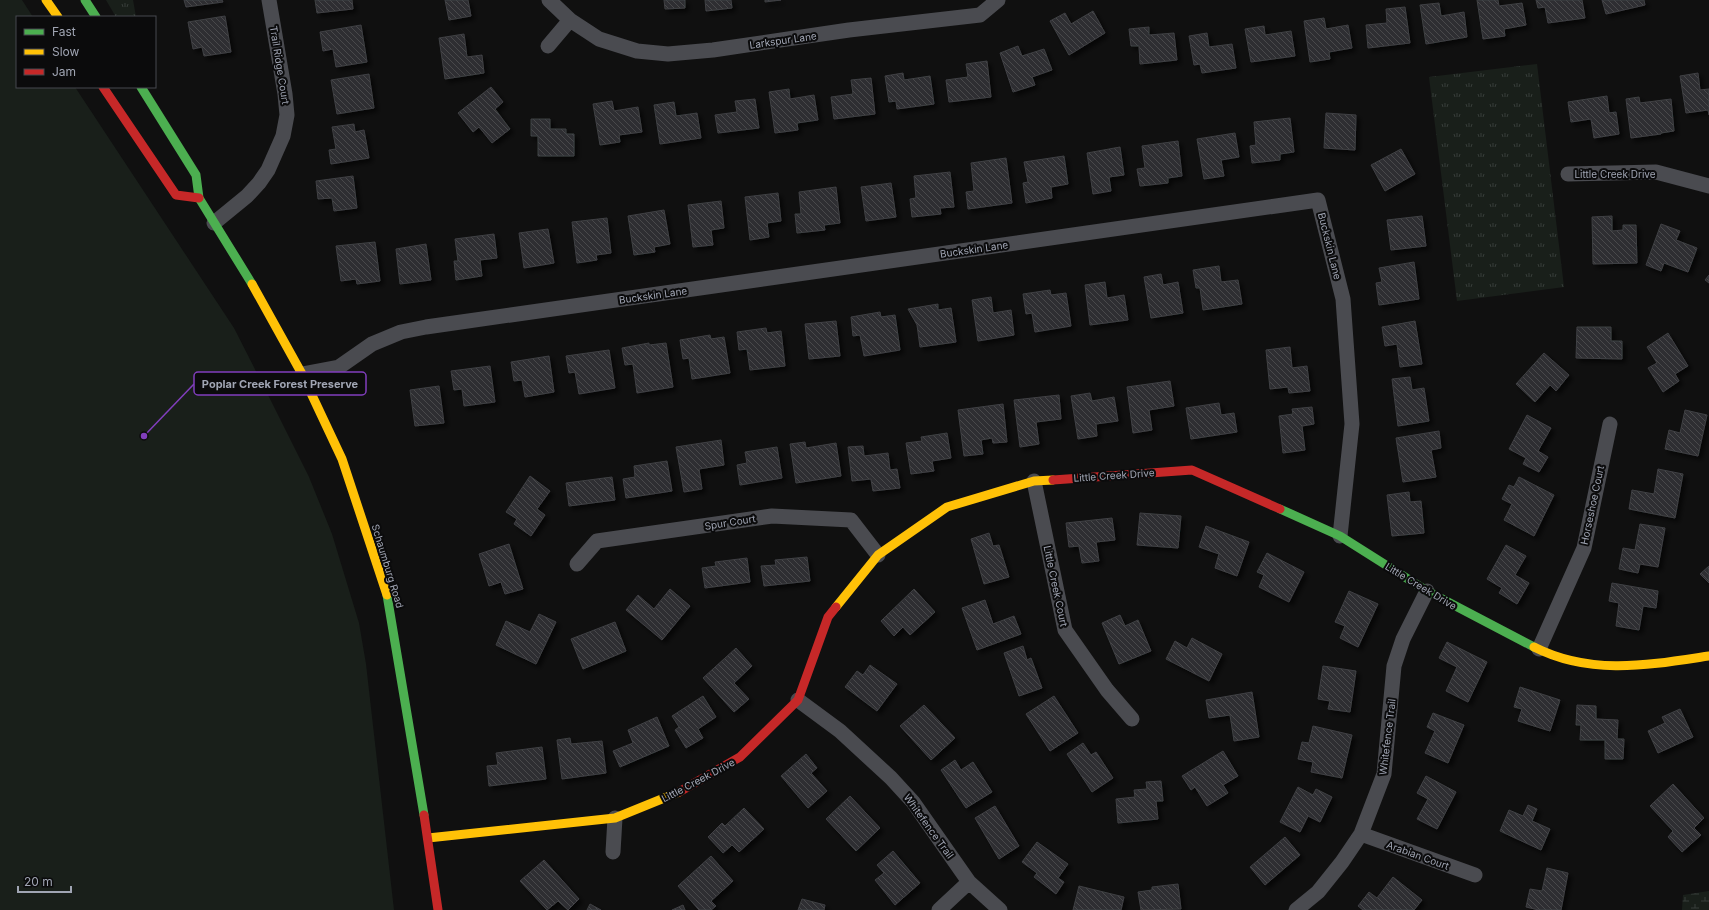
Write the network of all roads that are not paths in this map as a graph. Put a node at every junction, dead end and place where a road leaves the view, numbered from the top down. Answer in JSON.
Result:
{"nodes":[{"id":1,"x":46,"y":0,"type":"edge"},
{"id":2,"x":85,"y":0,"type":"edge"},
{"id":3,"x":269,"y":0,"type":"edge"},
{"id":4,"x":549,"y":0,"type":"edge"},
{"id":5,"x":998,"y":0,"type":"edge"},
{"id":6,"x":57,"y":16,"type":"edge"},
{"id":7,"x":95,"y":16,"type":"edge"},
{"id":8,"x":570,"y":20,"type":"junction"},
{"id":9,"x":548,"y":46,"type":"dead end"},
{"id":10,"x":104,"y":88,"type":"edge"},
{"id":11,"x":142,"y":88,"type":"edge"},
{"id":12,"x":1568,"y":174,"type":"dead end"},
{"id":13,"x":1709,"y":186,"type":"edge"},
{"id":14,"x":199,"y":198,"type":"junction"},
{"id":15,"x":214,"y":223,"type":"junction"},
{"id":16,"x":302,"y":374,"type":"junction"},
{"id":17,"x":1610,"y":424,"type":"dead end"},
{"id":18,"x":1034,"y":481,"type":"junction"},
{"id":19,"x":1340,"y":536,"type":"junction"},
{"id":20,"x":878,"y":555,"type":"junction"},
{"id":21,"x":577,"y":564,"type":"dead end"},
{"id":22,"x":1427,"y":591,"type":"junction"},
{"id":23,"x":1539,"y":649,"type":"junction"},
{"id":24,"x":1708,"y":659,"type":"edge"},
{"id":25,"x":798,"y":700,"type":"junction"},
{"id":26,"x":1132,"y":718,"type":"dead end"},
{"id":27,"x":615,"y":818,"type":"junction"},
{"id":28,"x":1361,"y":834,"type":"junction"},
{"id":29,"x":428,"y":838,"type":"junction"},
{"id":30,"x":613,"y":852,"type":"dead end"},
{"id":31,"x":1475,"y":875,"type":"dead end"},
{"id":32,"x":970,"y":882,"type":"junction"},
{"id":33,"x":438,"y":910,"type":"edge"},
{"id":34,"x":939,"y":910,"type":"edge"},
{"id":35,"x":1000,"y":910,"type":"edge"},
{"id":36,"x":1296,"y":910,"type":"edge"}],
"edges":[{"from":1,"to":6,"type":"street"},
{"from":2,"to":7,"type":"street"},
{"from":3,"to":15,"type":"street","name":"Trail Ridge Court"},
{"from":4,"to":8,"type":"street","name":"Larkspur Lane"},
{"from":5,"to":8,"type":"street","name":"Larkspur Lane"},
{"from":8,"to":9,"type":"street"},
{"from":10,"to":14,"type":"street"},
{"from":11,"to":14,"type":"street"},
{"from":12,"to":13,"type":"street","name":"Little Creek Drive"},
{"from":14,"to":15,"type":"street","name":"Schaumburg Road"},
{"from":15,"to":16,"type":"street","name":"Schaumburg Road"},
{"from":16,"to":19,"type":"street","name":"Buckskin Lane"},
{"from":16,"to":29,"type":"street","name":"Schaumburg Road"},
{"from":17,"to":23,"type":"street","name":"Horseshoe Court"},
{"from":18,"to":19,"type":"street","name":"Little Creek Drive"},
{"from":18,"to":20,"type":"street","name":"Little Creek Drive"},
{"from":18,"to":26,"type":"street","name":"Little Creek Court"},
{"from":19,"to":22,"type":"street","name":"Little Creek Drive"},
{"from":20,"to":21,"type":"street","name":"Spur Court"},
{"from":20,"to":25,"type":"street","name":"Little Creek Drive"},
{"from":22,"to":23,"type":"street","name":"Little Creek Drive"},
{"from":22,"to":28,"type":"street","name":"Whitefence Trail"},
{"from":23,"to":24,"type":"street","name":"Little Creek Drive"},
{"from":25,"to":27,"type":"street","name":"Little Creek Drive"},
{"from":25,"to":32,"type":"street","name":"Whitefence Trail"},
{"from":27,"to":29,"type":"street","name":"Little Creek Drive"},
{"from":27,"to":30,"type":"street"},
{"from":28,"to":31,"type":"street","name":"Arabian Court"},
{"from":28,"to":36,"type":"street","name":"Whitefence Trail"},
{"from":29,"to":33,"type":"street","name":"Schaumburg Road"},
{"from":32,"to":34,"type":"street"},
{"from":32,"to":35,"type":"street","name":"Whitefence Trail"}]}
